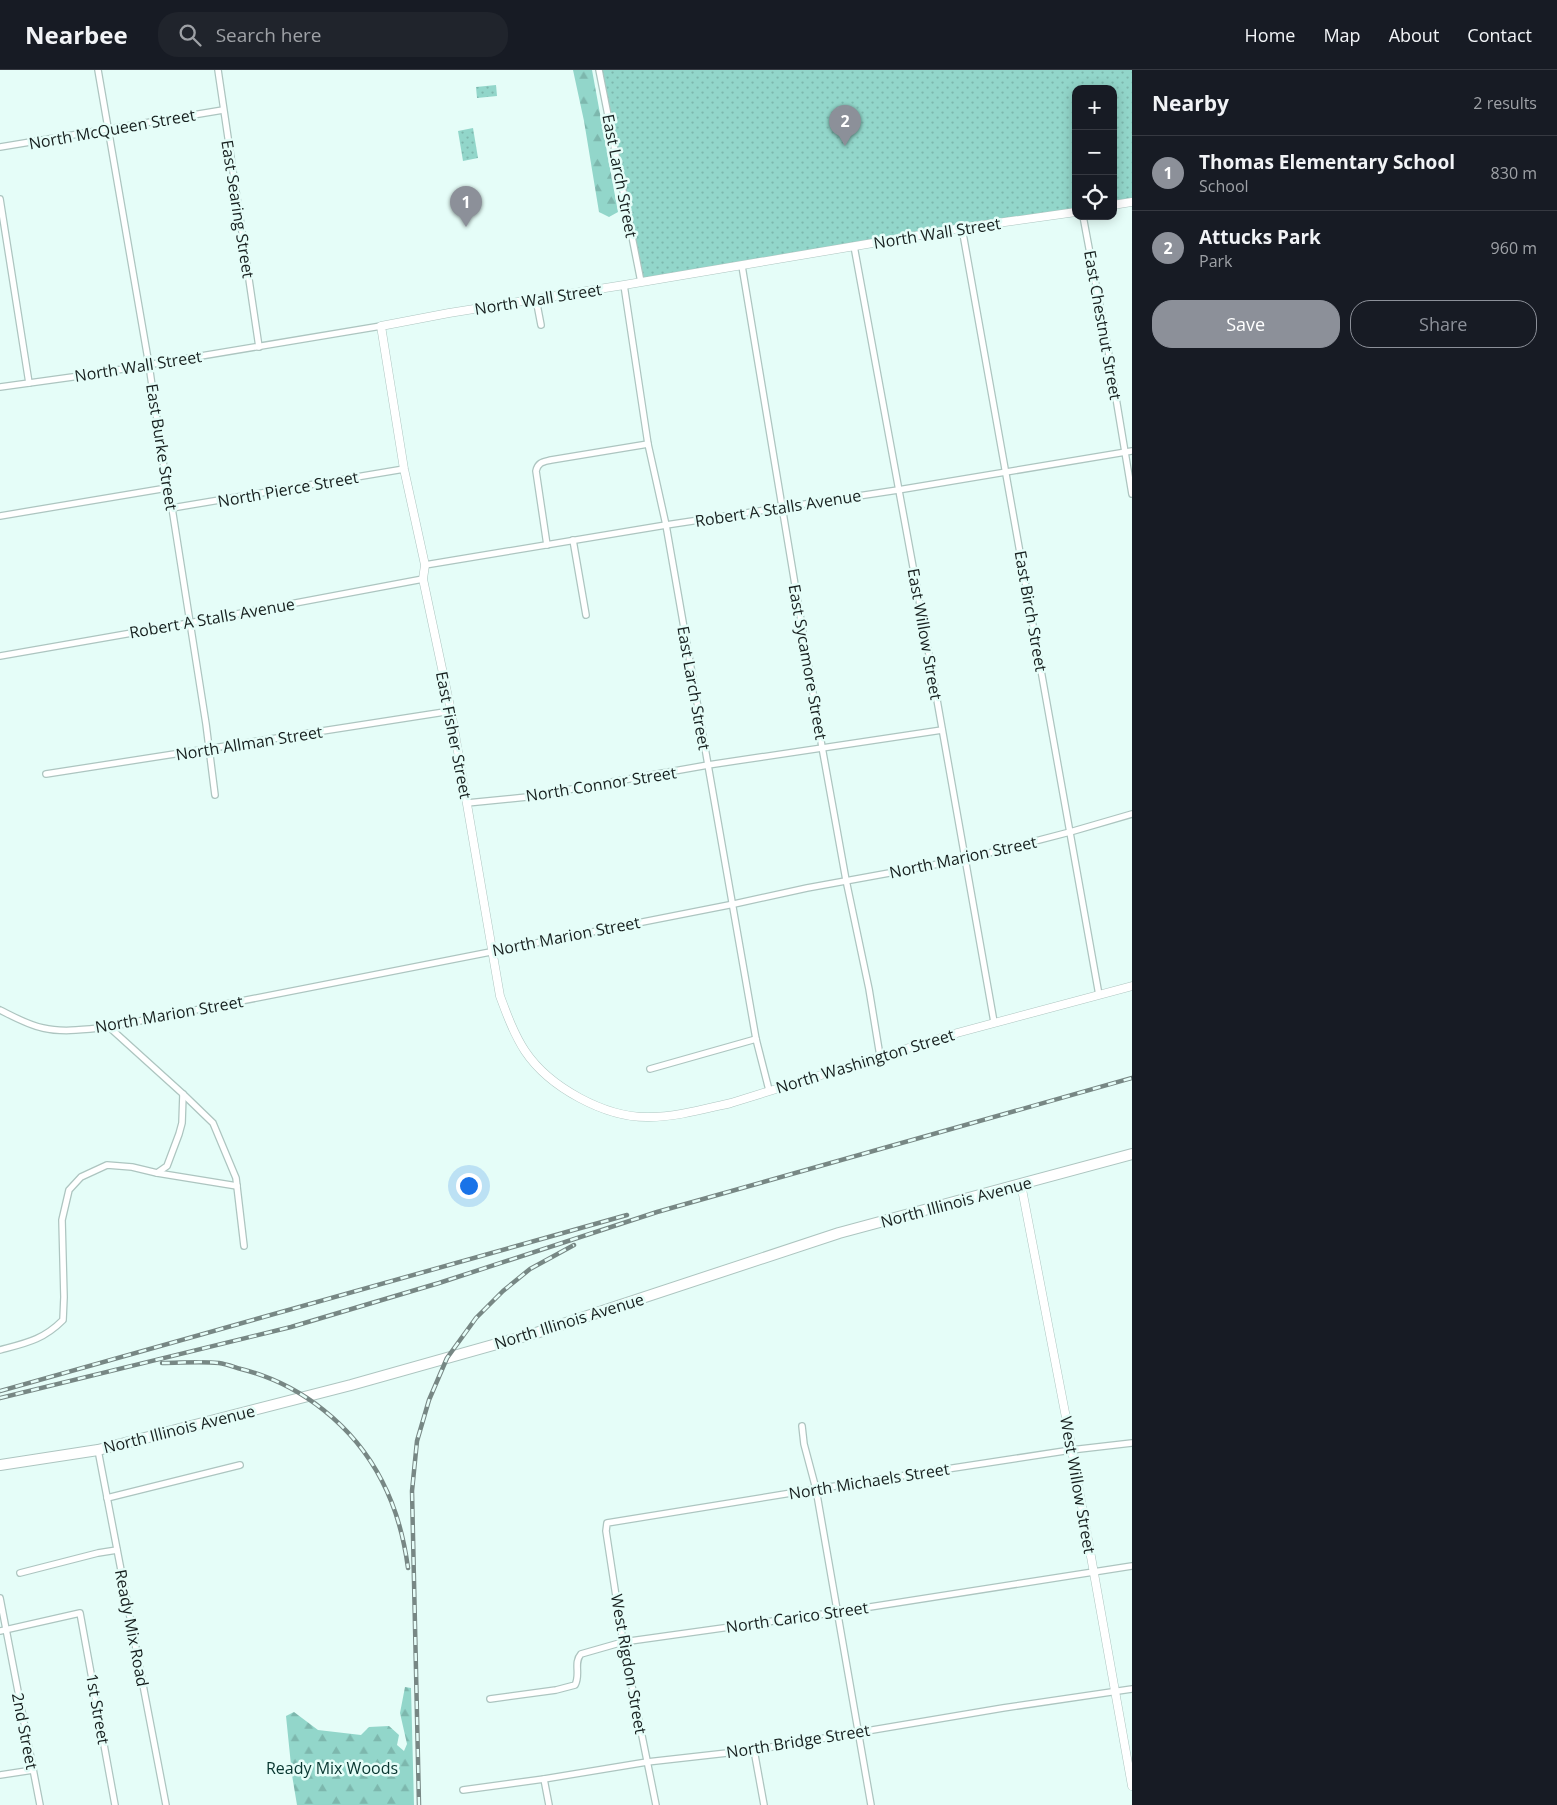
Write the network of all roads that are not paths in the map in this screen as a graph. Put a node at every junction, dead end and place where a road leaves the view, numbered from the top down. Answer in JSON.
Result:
{"nodes":[{"id":1,"x":98,"y":70,"type":"edge"},
{"id":2,"x":218,"y":70,"type":"edge"},
{"id":3,"x":599,"y":70,"type":"edge"},
{"id":4,"x":223,"y":110,"type":"junction"},
{"id":5,"x":108,"y":130,"type":"junction"},
{"id":6,"x":0,"y":147,"type":"edge"},
{"id":7,"x":0,"y":199,"type":"edge"},
{"id":8,"x":1132,"y":202,"type":"edge"},
{"id":9,"x":1117,"y":204,"type":"edge"},
{"id":10,"x":1072,"y":213,"type":"edge"},
{"id":11,"x":1084,"y":220,"type":"edge"},
{"id":12,"x":962,"y":228,"type":"junction"},
{"id":13,"x":854,"y":246,"type":"junction"},
{"id":14,"x":742,"y":266,"type":"junction"},
{"id":15,"x":641,"y":282,"type":"junction"},
{"id":16,"x":624,"y":285,"type":"junction"},
{"id":17,"x":536,"y":298,"type":"junction"},
{"id":18,"x":541,"y":324,"type":"dead end"},
{"id":19,"x":381,"y":326,"type":"junction"},
{"id":20,"x":259,"y":347,"type":"junction"},
{"id":21,"x":149,"y":365,"type":"junction"},
{"id":22,"x":29,"y":383,"type":"junction"},
{"id":23,"x":0,"y":387,"type":"edge"},
{"id":24,"x":648,"y":444,"type":"junction"},
{"id":25,"x":1132,"y":451,"type":"edge"},
{"id":26,"x":1125,"y":452,"type":"junction"},
{"id":27,"x":404,"y":469,"type":"junction"},
{"id":28,"x":1006,"y":472,"type":"junction"},
{"id":29,"x":167,"y":488,"type":"junction"},
{"id":30,"x":898,"y":490,"type":"junction"},
{"id":31,"x":1132,"y":494,"type":"edge"},
{"id":32,"x":172,"y":508,"type":"junction"},
{"id":33,"x":781,"y":508,"type":"junction"},
{"id":34,"x":0,"y":516,"type":"edge"},
{"id":35,"x":666,"y":525,"type":"junction"},
{"id":36,"x":573,"y":540,"type":"junction"},
{"id":37,"x":547,"y":544,"type":"junction"},
{"id":38,"x":425,"y":564,"type":"junction"},
{"id":39,"x":423,"y":579,"type":"junction"},
{"id":40,"x":586,"y":615,"type":"dead end"},
{"id":41,"x":189,"y":624,"type":"junction"},
{"id":42,"x":0,"y":656,"type":"edge"},
{"id":43,"x":451,"y":711,"type":"junction"},
{"id":44,"x":942,"y":730,"type":"junction"},
{"id":45,"x":822,"y":747,"type":"junction"},
{"id":46,"x":209,"y":749,"type":"junction"},
{"id":47,"x":708,"y":766,"type":"junction"},
{"id":48,"x":46,"y":774,"type":"dead end"},
{"id":49,"x":215,"y":794,"type":"dead end"},
{"id":50,"x":467,"y":804,"type":"junction"},
{"id":51,"x":1132,"y":814,"type":"edge"},
{"id":52,"x":1070,"y":832,"type":"junction"},
{"id":53,"x":966,"y":859,"type":"junction"},
{"id":54,"x":846,"y":880,"type":"junction"},
{"id":55,"x":734,"y":904,"type":"junction"},
{"id":56,"x":492,"y":950,"type":"junction"},
{"id":57,"x":1132,"y":986,"type":"edge"},
{"id":58,"x":1099,"y":995,"type":"junction"},
{"id":59,"x":0,"y":1010,"type":"edge"},
{"id":60,"x":994,"y":1022,"type":"junction"},
{"id":61,"x":109,"y":1027,"type":"junction"},
{"id":62,"x":756,"y":1039,"type":"junction"},
{"id":63,"x":880,"y":1056,"type":"junction"},
{"id":64,"x":650,"y":1069,"type":"dead end"},
{"id":65,"x":769,"y":1090,"type":"junction"},
{"id":66,"x":183,"y":1094,"type":"junction"},
{"id":67,"x":597,"y":1105,"type":"joint"},
{"id":68,"x":1132,"y":1154,"type":"edge"},
{"id":69,"x":157,"y":1172,"type":"junction"},
{"id":70,"x":1021,"y":1184,"type":"junction"},
{"id":71,"x":237,"y":1186,"type":"junction"},
{"id":72,"x":244,"y":1246,"type":"dead end"},
{"id":73,"x":0,"y":1350,"type":"edge"},
{"id":74,"x":802,"y":1426,"type":"dead end"},
{"id":75,"x":1132,"y":1443,"type":"edge"},
{"id":76,"x":98,"y":1450,"type":"junction"},
{"id":77,"x":1071,"y":1450,"type":"junction"},
{"id":78,"x":0,"y":1465,"type":"edge"},
{"id":79,"x":240,"y":1465,"type":"dead end"},
{"id":80,"x":816,"y":1489,"type":"junction"},
{"id":81,"x":107,"y":1498,"type":"junction"},
{"id":82,"x":607,"y":1524,"type":"joint"},
{"id":83,"x":117,"y":1550,"type":"junction"},
{"id":84,"x":1132,"y":1566,"type":"edge"},
{"id":85,"x":1093,"y":1572,"type":"junction"},
{"id":86,"x":20,"y":1573,"type":"dead end"},
{"id":87,"x":0,"y":1598,"type":"edge"},
{"id":88,"x":838,"y":1612,"type":"junction"},
{"id":89,"x":2,"y":1630,"type":"edge"},
{"id":90,"x":624,"y":1642,"type":"junction"},
{"id":91,"x":1132,"y":1689,"type":"edge"},
{"id":92,"x":1115,"y":1692,"type":"junction"},
{"id":93,"x":490,"y":1699,"type":"dead end"},
{"id":94,"x":859,"y":1732,"type":"junction"},
{"id":95,"x":754,"y":1750,"type":"junction"},
{"id":96,"x":647,"y":1762,"type":"junction"},
{"id":97,"x":32,"y":1770,"type":"junction"},
{"id":98,"x":0,"y":1775,"type":"edge"},
{"id":99,"x":544,"y":1779,"type":"junction"},
{"id":100,"x":1132,"y":1786,"type":"edge"},
{"id":101,"x":463,"y":1790,"type":"dead end"},
{"id":102,"x":40,"y":1805,"type":"edge"},
{"id":103,"x":116,"y":1805,"type":"edge"},
{"id":104,"x":166,"y":1805,"type":"edge"},
{"id":105,"x":549,"y":1805,"type":"edge"},
{"id":106,"x":656,"y":1805,"type":"edge"},
{"id":107,"x":764,"y":1805,"type":"edge"},
{"id":108,"x":871,"y":1805,"type":"edge"}],
"edges":[{"from":1,"to":5,"type":"street","name":"East Burke Street"},
{"from":2,"to":4,"type":"street","name":"East Searing Street"},
{"from":3,"to":15,"type":"street","name":"East Larch Street"},
{"from":4,"to":5,"type":"street","name":"North McQueen Street"},
{"from":4,"to":20,"type":"street","name":"East Searing Street"},
{"from":5,"to":6,"type":"street","name":"North McQueen Street"},
{"from":5,"to":21,"type":"street","name":"East Burke Street"},
{"from":7,"to":22,"type":"street"},
{"from":8,"to":9,"type":"street"},
{"from":10,"to":12,"type":"street","name":"North Wall Street"},
{"from":11,"to":26,"type":"street","name":"East Chestnut Street"},
{"from":12,"to":13,"type":"street","name":"North Wall Street"},
{"from":12,"to":28,"type":"street","name":"East Birch Street"},
{"from":13,"to":14,"type":"street","name":"North Wall Street"},
{"from":13,"to":30,"type":"street","name":"East Willow Street"},
{"from":14,"to":15,"type":"street","name":"North Wall Street"},
{"from":14,"to":33,"type":"street","name":"East Sycamore Street"},
{"from":15,"to":16,"type":"street","name":"North Wall Street"},
{"from":16,"to":17,"type":"street","name":"North Wall Street"},
{"from":16,"to":24,"type":"street","name":"East Larch Street"},
{"from":17,"to":18,"type":"street"},
{"from":17,"to":19,"type":"street","name":"North Wall Street"},
{"from":19,"to":20,"type":"street","name":"North Wall Street"},
{"from":19,"to":27,"type":"street","name":"East Fisher Street"},
{"from":20,"to":21,"type":"street","name":"North Wall Street"},
{"from":21,"to":22,"type":"street","name":"North Wall Street"},
{"from":21,"to":29,"type":"street","name":"East Burke Street"},
{"from":22,"to":23,"type":"street","name":"North Wall Street"},
{"from":24,"to":35,"type":"street","name":"East Larch Street"},
{"from":24,"to":37,"type":"street"},
{"from":25,"to":26,"type":"street","name":"Robert A Stalls Avenue"},
{"from":26,"to":28,"type":"street","name":"Robert A Stalls Avenue"},
{"from":26,"to":31,"type":"street","name":"East Chestnut Street"},
{"from":27,"to":32,"type":"street","name":"North Pierce Street"},
{"from":27,"to":38,"type":"street","name":"East Fisher Street"},
{"from":28,"to":30,"type":"street","name":"Robert A Stalls Avenue"},
{"from":28,"to":52,"type":"street","name":"East Birch Street"},
{"from":29,"to":32,"type":"street","name":"East Burke Street"},
{"from":29,"to":34,"type":"street"},
{"from":30,"to":33,"type":"street","name":"Robert A Stalls Avenue"},
{"from":30,"to":44,"type":"street","name":"East Willow Street"},
{"from":32,"to":41,"type":"street","name":"East Burke Street"},
{"from":33,"to":35,"type":"street","name":"Robert A Stalls Avenue"},
{"from":33,"to":45,"type":"street","name":"East Sycamore Street"},
{"from":35,"to":36,"type":"street","name":"Robert A Stalls Avenue"},
{"from":35,"to":47,"type":"street","name":"East Larch Street"},
{"from":36,"to":37,"type":"street","name":"Robert A Stalls Avenue"},
{"from":36,"to":40,"type":"street"},
{"from":37,"to":38,"type":"street","name":"Robert A Stalls Avenue"},
{"from":38,"to":39,"type":"street","name":"East Fisher Street"},
{"from":39,"to":41,"type":"street","name":"Robert A Stalls Avenue"},
{"from":39,"to":43,"type":"street","name":"East Fisher Street"},
{"from":41,"to":42,"type":"street","name":"Robert A Stalls Avenue"},
{"from":41,"to":46,"type":"street","name":"East Burke Street"},
{"from":43,"to":46,"type":"street","name":"North Allman Street"},
{"from":43,"to":50,"type":"street","name":"East Fisher Street"},
{"from":44,"to":45,"type":"street","name":"North Connor Street"},
{"from":44,"to":53,"type":"street","name":"East Willow Street"},
{"from":45,"to":47,"type":"street","name":"North Connor Street"},
{"from":45,"to":54,"type":"street","name":"East Sycamore Street"},
{"from":46,"to":48,"type":"street","name":"North Allman Street"},
{"from":46,"to":49,"type":"street","name":"East Burke Street"},
{"from":47,"to":50,"type":"street","name":"North Connor Street"},
{"from":47,"to":55,"type":"street","name":"East Larch Street"},
{"from":50,"to":56,"type":"street","name":"East Fisher Street"},
{"from":51,"to":52,"type":"street","name":"North Marion Street"},
{"from":52,"to":53,"type":"street","name":"North Marion Street"},
{"from":52,"to":58,"type":"street","name":"East Birch Street"},
{"from":53,"to":54,"type":"street","name":"North Marion Street"},
{"from":53,"to":60,"type":"street","name":"East Willow Street"},
{"from":54,"to":55,"type":"street","name":"North Marion Street"},
{"from":54,"to":63,"type":"street","name":"East Sycamore Street"},
{"from":55,"to":56,"type":"street","name":"North Marion Street"},
{"from":55,"to":62,"type":"street","name":"East Larch Street"},
{"from":56,"to":61,"type":"street","name":"North Marion Street"},
{"from":56,"to":67,"type":"street","name":"East Fisher Street"},
{"from":57,"to":58,"type":"street","name":"North Washington Street"},
{"from":58,"to":60,"type":"street","name":"North Washington Street"},
{"from":59,"to":61,"type":"street","name":"North Marion Street"},
{"from":60,"to":63,"type":"street","name":"North Washington Street"},
{"from":61,"to":66,"type":"street"},
{"from":62,"to":64,"type":"street"},
{"from":62,"to":65,"type":"street","name":"East Larch Street"},
{"from":63,"to":65,"type":"street","name":"North Washington Street"},
{"from":65,"to":67,"type":"street","name":"North Washington Street"},
{"from":66,"to":69,"type":"street"},
{"from":66,"to":71,"type":"street"},
{"from":68,"to":70,"type":"main road","name":"North Illinois Avenue"},
{"from":69,"to":71,"type":"street"},
{"from":69,"to":73,"type":"street"},
{"from":70,"to":76,"type":"main road","name":"North Illinois Avenue"},
{"from":70,"to":77,"type":"street","name":"West Willow Street"},
{"from":71,"to":72,"type":"street"},
{"from":74,"to":80,"type":"street"},
{"from":75,"to":77,"type":"street","name":"North Michaels Street"},
{"from":76,"to":78,"type":"main road","name":"North Illinois Avenue"},
{"from":76,"to":81,"type":"street","name":"Ready Mix Road"},
{"from":77,"to":80,"type":"street","name":"North Michaels Street"},
{"from":77,"to":85,"type":"street","name":"West Willow Street"},
{"from":79,"to":81,"type":"street"},
{"from":80,"to":82,"type":"street","name":"North Michaels Street"},
{"from":80,"to":88,"type":"street"},
{"from":81,"to":83,"type":"street","name":"Ready Mix Road"},
{"from":82,"to":90,"type":"street","name":"West Rigdon Street"},
{"from":83,"to":86,"type":"street"},
{"from":83,"to":104,"type":"street","name":"Ready Mix Road"},
{"from":84,"to":85,"type":"street","name":"North Carico Street"},
{"from":85,"to":88,"type":"street","name":"North Carico Street"},
{"from":85,"to":92,"type":"street","name":"West Willow Street"},
{"from":87,"to":89,"type":"street","name":"2nd Street"},
{"from":88,"to":90,"type":"street","name":"North Carico Street"},
{"from":88,"to":94,"type":"street"},
{"from":89,"to":97,"type":"street","name":"2nd Street"},
{"from":89,"to":103,"type":"street","name":"1st Street"},
{"from":90,"to":93,"type":"street","name":"North Carico Street"},
{"from":90,"to":96,"type":"street","name":"West Rigdon Street"},
{"from":91,"to":92,"type":"street","name":"North Bridge Street"},
{"from":92,"to":94,"type":"street","name":"North Bridge Street"},
{"from":92,"to":100,"type":"street","name":"West Willow Street"},
{"from":94,"to":95,"type":"street","name":"North Bridge Street"},
{"from":94,"to":108,"type":"street"},
{"from":95,"to":96,"type":"street","name":"North Bridge Street"},
{"from":95,"to":107,"type":"street"},
{"from":96,"to":99,"type":"street","name":"North Bridge Street"},
{"from":96,"to":106,"type":"street","name":"West Rigdon Street"},
{"from":97,"to":98,"type":"street"},
{"from":97,"to":102,"type":"street","name":"2nd Street"},
{"from":99,"to":101,"type":"street","name":"North Bridge Street"},
{"from":99,"to":105,"type":"street"}]}
